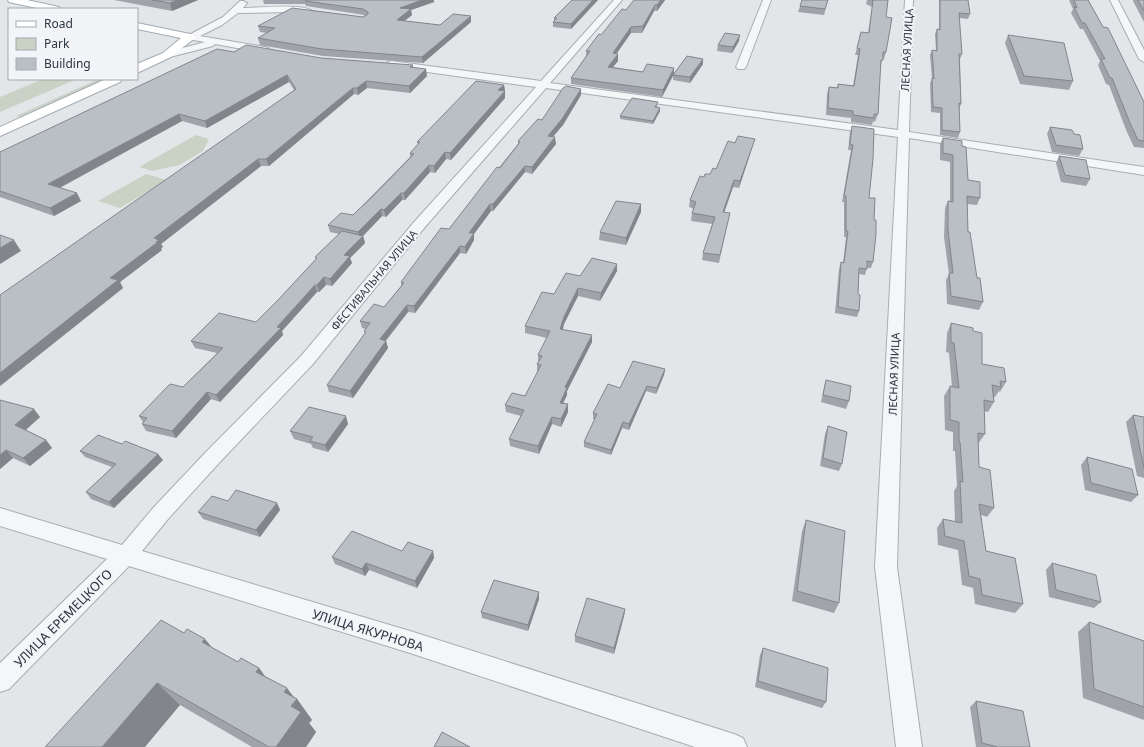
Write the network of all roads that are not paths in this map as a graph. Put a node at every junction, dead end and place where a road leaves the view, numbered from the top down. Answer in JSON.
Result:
{"nodes":[{"id":1,"x":13,"y":0,"type":"edge"},
{"id":2,"x":246,"y":0,"type":"edge"},
{"id":3,"x":618,"y":0,"type":"edge"},
{"id":4,"x":767,"y":0,"type":"edge"},
{"id":5,"x":909,"y":0,"type":"edge"},
{"id":6,"x":1114,"y":0,"type":"edge"},
{"id":7,"x":50,"y":8,"type":"edge"},
{"id":8,"x":237,"y":11,"type":"junction"},
{"id":9,"x":321,"y":14,"type":"edge"},
{"id":10,"x":138,"y":26,"type":"edge"},
{"id":11,"x":153,"y":30,"type":"junction"},
{"id":12,"x":190,"y":37,"type":"junction"},
{"id":13,"x":223,"y":43,"type":"junction"},
{"id":14,"x":157,"y":47,"type":"junction"},
{"id":15,"x":276,"y":52,"type":"edge"},
{"id":16,"x":138,"y":56,"type":"edge"},
{"id":17,"x":167,"y":56,"type":"junction"},
{"id":18,"x":1144,"y":59,"type":"edge"},
{"id":19,"x":377,"y":63,"type":"edge"},
{"id":20,"x":741,"y":67,"type":"dead end"},
{"id":21,"x":138,"y":69,"type":"edge"},
{"id":22,"x":85,"y":80,"type":"edge"},
{"id":23,"x":114,"y":80,"type":"edge"},
{"id":24,"x":543,"y":86,"type":"junction"},
{"id":25,"x":51,"y":95,"type":"dead end"},
{"id":26,"x":0,"y":118,"type":"edge"},
{"id":27,"x":18,"y":124,"type":"junction"},
{"id":28,"x":0,"y":132,"type":"edge"},
{"id":29,"x":903,"y":134,"type":"junction"},
{"id":30,"x":1144,"y":171,"type":"edge"},
{"id":31,"x":0,"y":516,"type":"edge"},
{"id":32,"x":126,"y":556,"type":"junction"},
{"id":33,"x":0,"y":680,"type":"edge"},
{"id":34,"x":734,"y":747,"type":"edge"},
{"id":35,"x":909,"y":747,"type":"edge"}],
"edges":[{"from":1,"to":7,"type":"main road"},
{"from":2,"to":8,"type":"street"},
{"from":3,"to":24,"type":"street","name":"ФЕСТИВАЛЬНАЯ УЛИЦА"},
{"from":4,"to":20,"type":"street"},
{"from":5,"to":29,"type":"street","name":"ЛЕСНАЯ УЛИЦА"},
{"from":6,"to":18,"type":"street"},
{"from":8,"to":9,"type":"street"},
{"from":8,"to":12,"type":"street"},
{"from":10,"to":11,"type":"main road"},
{"from":11,"to":12,"type":"main road"},
{"from":11,"to":14,"type":"main road"},
{"from":12,"to":13,"type":"street"},
{"from":12,"to":14,"type":"main road"},
{"from":12,"to":17,"type":"main road"},
{"from":13,"to":15,"type":"street"},
{"from":13,"to":17,"type":"street"},
{"from":14,"to":16,"type":"main road"},
{"from":17,"to":21,"type":"main road"},
{"from":19,"to":24,"type":"street"},
{"from":22,"to":25,"type":"main road"},
{"from":23,"to":27,"type":"main road"},
{"from":24,"to":29,"type":"street"},
{"from":24,"to":32,"type":"street","name":"ФЕСТИВАЛЬНАЯ УЛИЦА"},
{"from":26,"to":27,"type":"main road"},
{"from":27,"to":28,"type":"main road"},
{"from":29,"to":30,"type":"street"},
{"from":29,"to":35,"type":"street","name":"ЛЕСНАЯ УЛИЦА"},
{"from":31,"to":32,"type":"street","name":"УЛИЦА ЯКУРНОВА"},
{"from":32,"to":33,"type":"street","name":"УЛИЦА ЕРЕМЕЦКОГО"},
{"from":32,"to":34,"type":"street","name":"УЛИЦА ЯКУРНОВА"}]}
